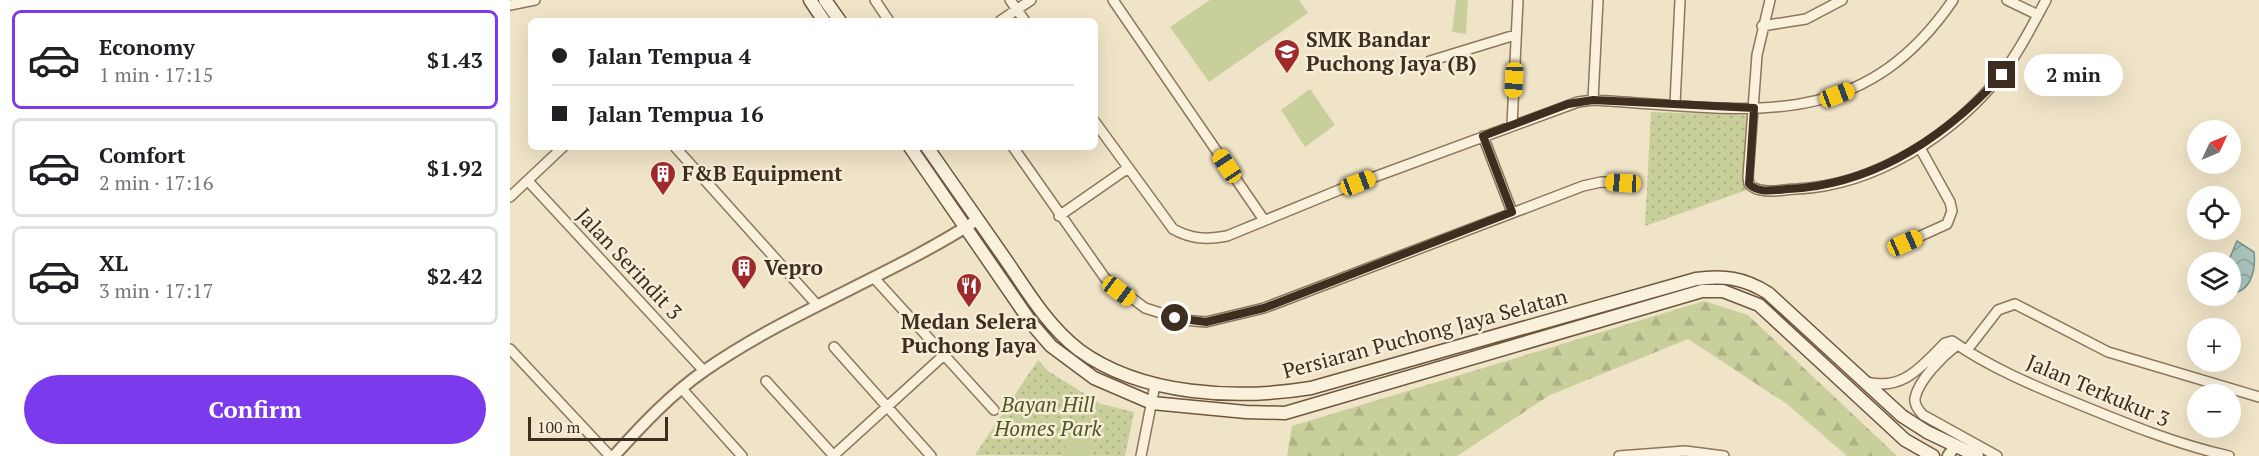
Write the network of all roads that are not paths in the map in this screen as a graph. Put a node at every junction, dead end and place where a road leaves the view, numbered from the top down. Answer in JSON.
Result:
{"nodes":[{"id":1,"x":534,"y":0,"type":"edge"},
{"id":2,"x":810,"y":0,"type":"edge"},
{"id":3,"x":825,"y":0,"type":"edge"},
{"id":4,"x":875,"y":0,"type":"edge"},
{"id":5,"x":1010,"y":0,"type":"edge"},
{"id":6,"x":1031,"y":0,"type":"edge"},
{"id":7,"x":1113,"y":0,"type":"edge"},
{"id":8,"x":1518,"y":0,"type":"edge"},
{"id":9,"x":1598,"y":0,"type":"edge"},
{"id":10,"x":1680,"y":0,"type":"edge"},
{"id":11,"x":1770,"y":0,"type":"edge"},
{"id":12,"x":1842,"y":0,"type":"edge"},
{"id":13,"x":1953,"y":0,"type":"edge"},
{"id":14,"x":2007,"y":0,"type":"edge"},
{"id":15,"x":2046,"y":0,"type":"edge"},
{"id":16,"x":510,"y":5,"type":"edge"},
{"id":17,"x":1017,"y":10,"type":"junction"},
{"id":18,"x":2038,"y":15,"type":"junction"},
{"id":19,"x":822,"y":18,"type":"edge"},
{"id":20,"x":838,"y":18,"type":"edge"},
{"id":21,"x":887,"y":18,"type":"edge"},
{"id":22,"x":1005,"y":18,"type":"edge"},
{"id":23,"x":1023,"y":18,"type":"edge"},
{"id":24,"x":1762,"y":26,"type":"junction"},
{"id":25,"x":1515,"y":35,"type":"junction"},
{"id":26,"x":1430,"y":61,"type":"dead end"},
{"id":27,"x":1593,"y":100,"type":"junction"},
{"id":28,"x":1675,"y":104,"type":"junction"},
{"id":29,"x":1754,"y":108,"type":"junction"},
{"id":30,"x":1512,"y":125,"type":"junction"},
{"id":31,"x":1098,"y":126,"type":"edge"},
{"id":32,"x":1483,"y":136,"type":"junction"},
{"id":33,"x":1920,"y":148,"type":"junction"},
{"id":34,"x":560,"y":150,"type":"edge"},
{"id":35,"x":678,"y":150,"type":"edge"},
{"id":36,"x":912,"y":150,"type":"edge"},
{"id":37,"x":929,"y":150,"type":"edge"},
{"id":38,"x":1015,"y":150,"type":"edge"},
{"id":39,"x":1128,"y":168,"type":"junction"},
{"id":40,"x":528,"y":181,"type":"junction"},
{"id":41,"x":1623,"y":183,"type":"dead end"},
{"id":42,"x":510,"y":197,"type":"edge"},
{"id":43,"x":1512,"y":212,"type":"junction"},
{"id":44,"x":1059,"y":216,"type":"junction"},
{"id":45,"x":977,"y":219,"type":"junction"},
{"id":46,"x":1264,"y":220,"type":"junction"},
{"id":47,"x":964,"y":228,"type":"junction"},
{"id":48,"x":1905,"y":243,"type":"dead end"},
{"id":49,"x":875,"y":279,"type":"junction"},
{"id":50,"x":818,"y":306,"type":"junction"},
{"id":51,"x":1958,"y":345,"type":"junction"},
{"id":52,"x":834,"y":347,"type":"dead end"},
{"id":53,"x":510,"y":349,"type":"edge"},
{"id":54,"x":1967,"y":350,"type":"junction"},
{"id":55,"x":944,"y":355,"type":"junction"},
{"id":56,"x":704,"y":371,"type":"junction"},
{"id":57,"x":1861,"y":380,"type":"junction"},
{"id":58,"x":766,"y":381,"type":"dead end"},
{"id":59,"x":1155,"y":385,"type":"junction"},
{"id":60,"x":682,"y":389,"type":"junction"},
{"id":61,"x":2259,"y":397,"type":"edge"},
{"id":62,"x":1152,"y":403,"type":"junction"},
{"id":63,"x":887,"y":407,"type":"junction"},
{"id":64,"x":994,"y":410,"type":"dead end"},
{"id":65,"x":1952,"y":451,"type":"edge"},
{"id":66,"x":612,"y":456,"type":"edge"},
{"id":67,"x":742,"y":456,"type":"edge"},
{"id":68,"x":833,"y":456,"type":"edge"},
{"id":69,"x":931,"y":456,"type":"edge"},
{"id":70,"x":1141,"y":456,"type":"edge"},
{"id":71,"x":1619,"y":456,"type":"edge"},
{"id":72,"x":1724,"y":456,"type":"edge"},
{"id":73,"x":1933,"y":456,"type":"edge"},
{"id":74,"x":1977,"y":456,"type":"edge"},
{"id":75,"x":1997,"y":456,"type":"edge"},
{"id":76,"x":2229,"y":456,"type":"edge"}],
"edges":[{"from":1,"to":16,"type":"street"},
{"from":2,"to":19,"type":"main road"},
{"from":3,"to":20,"type":"main road"},
{"from":4,"to":21,"type":"street"},
{"from":5,"to":17,"type":"street"},
{"from":6,"to":17,"type":"street"},
{"from":7,"to":46,"type":"street"},
{"from":8,"to":25,"type":"street"},
{"from":9,"to":27,"type":"street"},
{"from":10,"to":28,"type":"street"},
{"from":11,"to":24,"type":"street"},
{"from":12,"to":24,"type":"street"},
{"from":13,"to":29,"type":"street"},
{"from":14,"to":18,"type":"street"},
{"from":15,"to":18,"type":"street"},
{"from":17,"to":22,"type":"street"},
{"from":17,"to":23,"type":"street"},
{"from":18,"to":33,"type":"street"},
{"from":24,"to":29,"type":"street"},
{"from":25,"to":26,"type":"street"},
{"from":25,"to":30,"type":"street"},
{"from":27,"to":28,"type":"street"},
{"from":27,"to":30,"type":"street"},
{"from":28,"to":29,"type":"street"},
{"from":29,"to":33,"type":"street"},
{"from":30,"to":32,"type":"street"},
{"from":31,"to":39,"type":"street"},
{"from":32,"to":43,"type":"street"},
{"from":32,"to":46,"type":"street"},
{"from":33,"to":48,"type":"street"},
{"from":34,"to":40,"type":"street"},
{"from":35,"to":50,"type":"street"},
{"from":36,"to":47,"type":"main road","name":"Persiaran Puchong Jaya Selatan"},
{"from":37,"to":45,"type":"main road","name":"Persiaran Puchong Jaya Selatan"},
{"from":38,"to":44,"type":"street"},
{"from":39,"to":44,"type":"street"},
{"from":39,"to":46,"type":"street"},
{"from":40,"to":42,"type":"street"},
{"from":40,"to":56,"type":"street","name":"Jalan Serindit 3"},
{"from":41,"to":43,"type":"street"},
{"from":43,"to":44,"type":"street"},
{"from":45,"to":47,"type":"street"},
{"from":45,"to":59,"type":"main road","name":"Persiaran Puchong Jaya Selatan"},
{"from":47,"to":49,"type":"street"},
{"from":47,"to":62,"type":"main road","name":"Persiaran Puchong Jaya Selatan"},
{"from":49,"to":50,"type":"street"},
{"from":49,"to":55,"type":"street"},
{"from":50,"to":56,"type":"street"},
{"from":51,"to":54,"type":"street","name":"Jalan Terkukur 3"},
{"from":51,"to":57,"type":"street"},
{"from":51,"to":75,"type":"street"},
{"from":52,"to":63,"type":"street"},
{"from":53,"to":66,"type":"street"},
{"from":54,"to":61,"type":"street"},
{"from":54,"to":76,"type":"street","name":"Jalan Terkukur 3"},
{"from":55,"to":63,"type":"street"},
{"from":55,"to":64,"type":"street"},
{"from":56,"to":60,"type":"street"},
{"from":57,"to":59,"type":"main road","name":"Persiaran Puchong Jaya Selatan"},
{"from":57,"to":65,"type":"main road","name":"Persiaran Puchong Jaya Selatan"},
{"from":58,"to":68,"type":"street"},
{"from":59,"to":62,"type":"street"},
{"from":60,"to":66,"type":"street"},
{"from":60,"to":67,"type":"street"},
{"from":62,"to":70,"type":"street"},
{"from":62,"to":73,"type":"main road","name":"Persiaran Puchong Jaya Selatan"},
{"from":63,"to":68,"type":"street"},
{"from":63,"to":69,"type":"street"},
{"from":65,"to":74,"type":"main road","name":"Persiaran Puchong Jaya Selatan"},
{"from":71,"to":72,"type":"street"}]}
